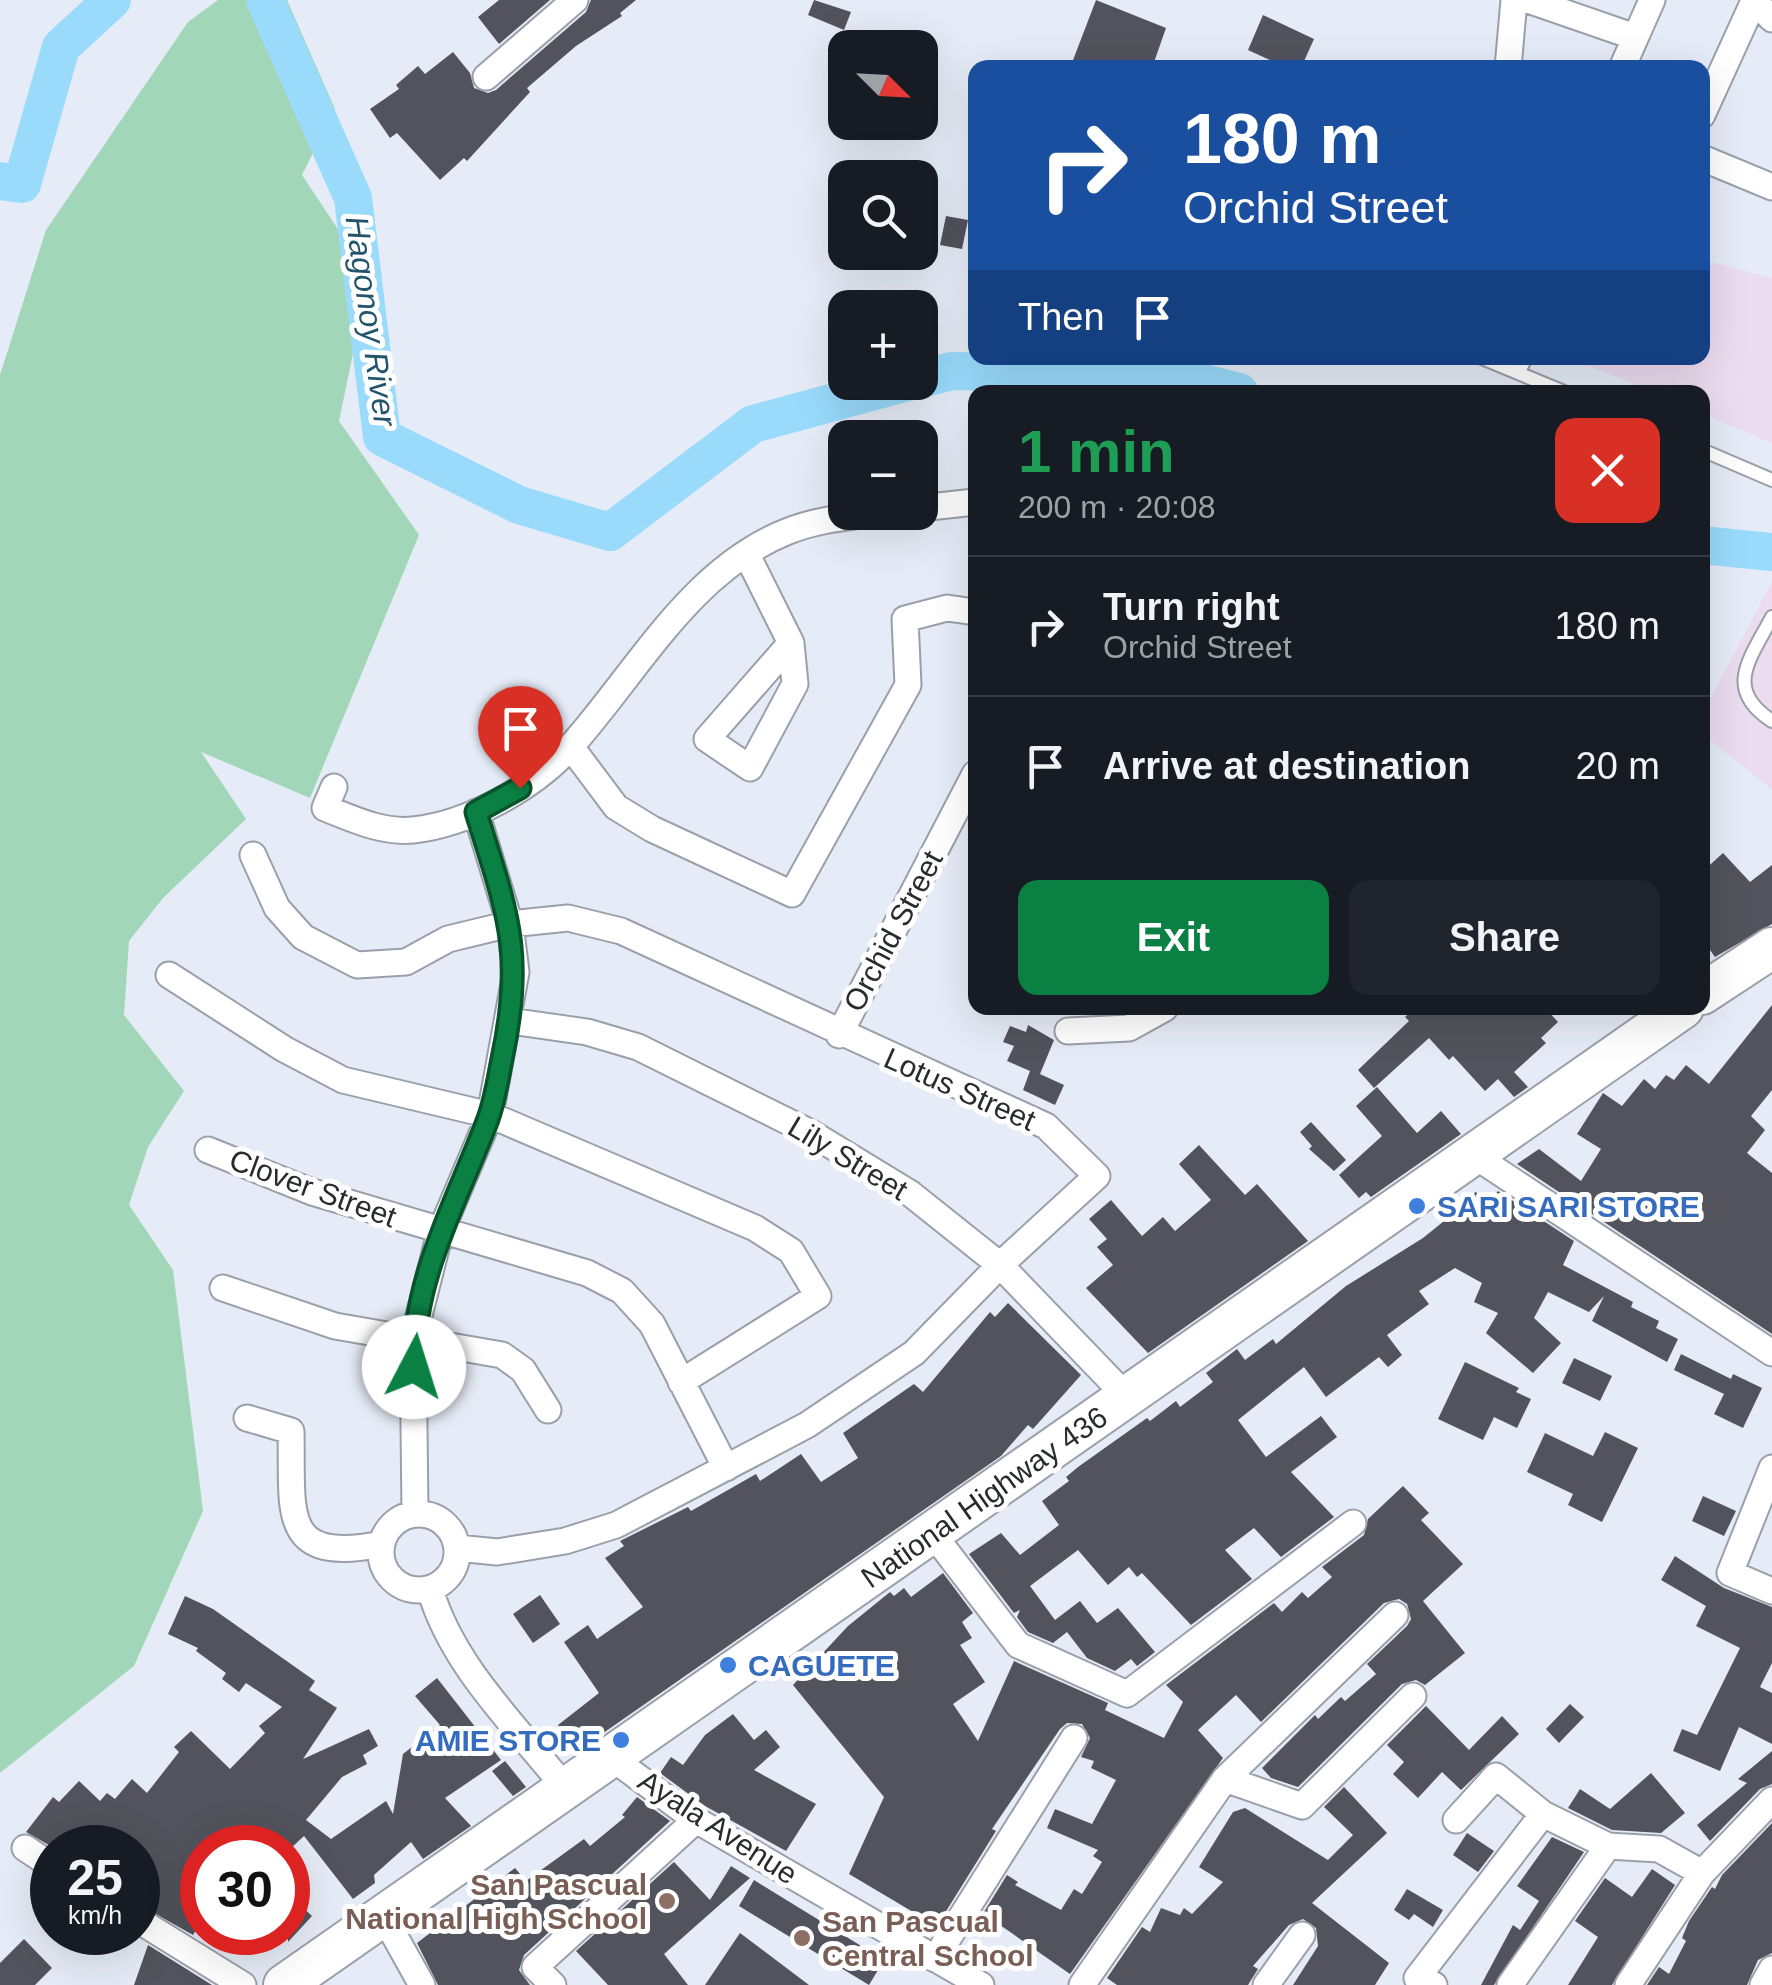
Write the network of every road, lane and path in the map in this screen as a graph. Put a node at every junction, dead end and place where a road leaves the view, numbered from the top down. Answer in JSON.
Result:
{"nodes":[{"id":1,"x":574,"y":0,"type":"edge"},
{"id":2,"x":1514,"y":0,"type":"edge"},
{"id":3,"x":1528,"y":0,"type":"edge"},
{"id":4,"x":1652,"y":0,"type":"edge"},
{"id":5,"x":1754,"y":0,"type":"edge"},
{"id":6,"x":1772,"y":19,"type":"edge"},
{"id":7,"x":1635,"y":37,"type":"junction"},
{"id":8,"x":1509,"y":60,"type":"edge"},
{"id":9,"x":1625,"y":60,"type":"edge"},
{"id":10,"x":486,"y":78,"type":"dead end"},
{"id":11,"x":1710,"y":96,"type":"edge"},
{"id":12,"x":1710,"y":161,"type":"edge"},
{"id":13,"x":1772,"y":187,"type":"edge"},
{"id":14,"x":1499,"y":365,"type":"edge"},
{"id":15,"x":1522,"y":365,"type":"edge"},
{"id":16,"x":1518,"y":373,"type":"junction"},
{"id":17,"x":1547,"y":385,"type":"edge"},
{"id":18,"x":1710,"y":453,"type":"edge"},
{"id":19,"x":1772,"y":480,"type":"edge"},
{"id":20,"x":968,"y":503,"type":"edge"},
{"id":21,"x":938,"y":506,"type":"edge"},
{"id":22,"x":828,"y":520,"type":"edge"},
{"id":23,"x":747,"y":555,"type":"junction"},
{"id":24,"x":968,"y":611,"type":"edge"},
{"id":25,"x":1772,"y":617,"type":"edge"},
{"id":26,"x":791,"y":643,"type":"junction"},
{"id":27,"x":1772,"y":721,"type":"edge"},
{"id":28,"x":571,"y":748,"type":"junction"},
{"id":29,"x":334,"y":787,"type":"dead end"},
{"id":30,"x":968,"y":787,"type":"edge"},
{"id":31,"x":476,"y":812,"type":"junction"},
{"id":32,"x":253,"y":855,"type":"dead end"},
{"id":33,"x":510,"y":924,"type":"junction"},
{"id":34,"x":1772,"y":948,"type":"edge"},
{"id":35,"x":169,"y":976,"type":"dead end"},
{"id":36,"x":1710,"y":979,"type":"edge"},
{"id":37,"x":1152,"y":1015,"type":"edge"},
{"id":38,"x":1673,"y":1015,"type":"edge"},
{"id":39,"x":510,"y":1021,"type":"junction"},
{"id":40,"x":1068,"y":1032,"type":"dead end"},
{"id":41,"x":839,"y":1035,"type":"junction"},
{"id":42,"x":490,"y":1115,"type":"junction"},
{"id":43,"x":208,"y":1150,"type":"dead end"},
{"id":44,"x":1474,"y":1156,"type":"junction"},
{"id":45,"x":440,"y":1233,"type":"junction"},
{"id":46,"x":1000,"y":1264,"type":"junction"},
{"id":47,"x":223,"y":1288,"type":"dead end"},
{"id":48,"x":414,"y":1339,"type":"junction"},
{"id":49,"x":1772,"y":1352,"type":"edge"},
{"id":50,"x":682,"y":1382,"type":"junction"},
{"id":51,"x":1126,"y":1396,"type":"junction"},
{"id":52,"x":548,"y":1410,"type":"dead end"},
{"id":53,"x":247,"y":1418,"type":"dead end"},
{"id":54,"x":726,"y":1468,"type":"junction"},
{"id":55,"x":1772,"y":1468,"type":"edge"},
{"id":56,"x":415,"y":1514,"type":"junction"},
{"id":57,"x":1353,"y":1523,"type":"dead end"},
{"id":58,"x":932,"y":1534,"type":"junction"},
{"id":59,"x":382,"y":1544,"type":"junction"},
{"id":60,"x":457,"y":1548,"type":"junction"},
{"id":61,"x":430,"y":1588,"type":"junction"},
{"id":62,"x":1772,"y":1592,"type":"edge"},
{"id":63,"x":1395,"y":1615,"type":"dead end"},
{"id":64,"x":1413,"y":1696,"type":"dead end"},
{"id":65,"x":1074,"y":1738,"type":"dead end"},
{"id":66,"x":612,"y":1758,"type":"junction"},
{"id":67,"x":1225,"y":1779,"type":"junction"},
{"id":68,"x":566,"y":1790,"type":"junction"},
{"id":69,"x":1772,"y":1800,"type":"edge"},
{"id":70,"x":1542,"y":1814,"type":"junction"},
{"id":71,"x":696,"y":1820,"type":"junction"},
{"id":72,"x":1456,"y":1820,"type":"dead end"},
{"id":73,"x":1608,"y":1846,"type":"junction"},
{"id":74,"x":25,"y":1848,"type":"dead end"},
{"id":75,"x":30,"y":1851,"type":"edge"},
{"id":76,"x":1702,"y":1873,"type":"junction"},
{"id":77,"x":384,"y":1917,"type":"junction"},
{"id":78,"x":160,"y":1934,"type":"edge"},
{"id":79,"x":1302,"y":1935,"type":"dead end"},
{"id":80,"x":935,"y":1959,"type":"junction"},
{"id":81,"x":1772,"y":1969,"type":"edge"},
{"id":82,"x":243,"y":1985,"type":"edge"},
{"id":83,"x":284,"y":1985,"type":"edge"},
{"id":84,"x":422,"y":1985,"type":"edge"},
{"id":85,"x":554,"y":1985,"type":"edge"},
{"id":86,"x":981,"y":1985,"type":"edge"},
{"id":87,"x":1082,"y":1985,"type":"edge"},
{"id":88,"x":1266,"y":1985,"type":"edge"},
{"id":89,"x":1434,"y":1985,"type":"edge"},
{"id":90,"x":1510,"y":1985,"type":"edge"},
{"id":91,"x":1628,"y":1985,"type":"edge"},
{"id":92,"x":1763,"y":1985,"type":"edge"}],
"edges":[{"from":1,"to":10,"type":"street"},
{"from":2,"to":8,"type":"street"},
{"from":3,"to":7,"type":"street"},
{"from":4,"to":7,"type":"street"},
{"from":5,"to":6,"type":"street"},
{"from":5,"to":11,"type":"street"},
{"from":7,"to":9,"type":"street"},
{"from":12,"to":13,"type":"street"},
{"from":14,"to":16,"type":"lane"},
{"from":15,"to":16,"type":"lane"},
{"from":16,"to":17,"type":"lane"},
{"from":18,"to":19,"type":"lane"},
{"from":20,"to":21,"type":"street"},
{"from":22,"to":23,"type":"street"},
{"from":23,"to":26,"type":"street"},
{"from":23,"to":28,"type":"street"},
{"from":24,"to":28,"type":"street"},
{"from":25,"to":27,"type":"lane"},
{"from":26,"to":26,"type":"street"},
{"from":28,"to":31,"type":"street"},
{"from":29,"to":31,"type":"street"},
{"from":30,"to":41,"type":"street","name":"Orchid Street"},
{"from":31,"to":33,"type":"street"},
{"from":32,"to":33,"type":"street","name":"Lotus Street"},
{"from":33,"to":39,"type":"street"},
{"from":33,"to":41,"type":"street","name":"Lotus Street"},
{"from":34,"to":36,"type":"main road"},
{"from":35,"to":42,"type":"street"},
{"from":37,"to":40,"type":"street"},
{"from":38,"to":44,"type":"main road","name":"National Highway 436"},
{"from":39,"to":42,"type":"street"},
{"from":39,"to":46,"type":"street","name":"Lily Street"},
{"from":41,"to":46,"type":"street","name":"Lotus Street"},
{"from":42,"to":45,"type":"street"},
{"from":42,"to":50,"type":"street"},
{"from":43,"to":45,"type":"street","name":"Clover Street"},
{"from":44,"to":49,"type":"street"},
{"from":44,"to":51,"type":"main road","name":"National Highway 436"},
{"from":45,"to":48,"type":"street"},
{"from":45,"to":50,"type":"street","name":"Clover Street"},
{"from":46,"to":51,"type":"street","name":"Lily Street"},
{"from":46,"to":54,"type":"street","name":"Lotus Street"},
{"from":47,"to":48,"type":"street"},
{"from":48,"to":52,"type":"street"},
{"from":48,"to":56,"type":"street"},
{"from":50,"to":54,"type":"street","name":"Clover Street"},
{"from":51,"to":58,"type":"main road","name":"National Highway 436"},
{"from":53,"to":59,"type":"street"},
{"from":54,"to":60,"type":"street","name":"Lotus Street"},
{"from":55,"to":62,"type":"street"},
{"from":56,"to":59,"type":"street"},
{"from":56,"to":60,"type":"street"},
{"from":57,"to":58,"type":"street"},
{"from":58,"to":66,"type":"main road","name":"National Highway 436"},
{"from":59,"to":61,"type":"street"},
{"from":60,"to":61,"type":"street"},
{"from":61,"to":68,"type":"street"},
{"from":63,"to":67,"type":"street"},
{"from":64,"to":67,"type":"street"},
{"from":65,"to":80,"type":"street"},
{"from":66,"to":68,"type":"main road","name":"National Highway 436"},
{"from":66,"to":71,"type":"street","name":"Ayala Avenue"},
{"from":67,"to":87,"type":"street"},
{"from":68,"to":77,"type":"main road","name":"National Highway 436"},
{"from":69,"to":76,"type":"street"},
{"from":70,"to":72,"type":"street"},
{"from":70,"to":73,"type":"street"},
{"from":70,"to":89,"type":"street"},
{"from":71,"to":80,"type":"street","name":"Ayala Avenue"},
{"from":71,"to":85,"type":"street"},
{"from":73,"to":76,"type":"street"},
{"from":73,"to":90,"type":"street"},
{"from":74,"to":75,"type":"street"},
{"from":76,"to":91,"type":"street"},
{"from":77,"to":83,"type":"main road","name":"National Highway 436"},
{"from":77,"to":84,"type":"street"},
{"from":78,"to":82,"type":"street"},
{"from":79,"to":88,"type":"street"},
{"from":80,"to":86,"type":"street","name":"Ayala Avenue"},
{"from":81,"to":92,"type":"street"}]}
